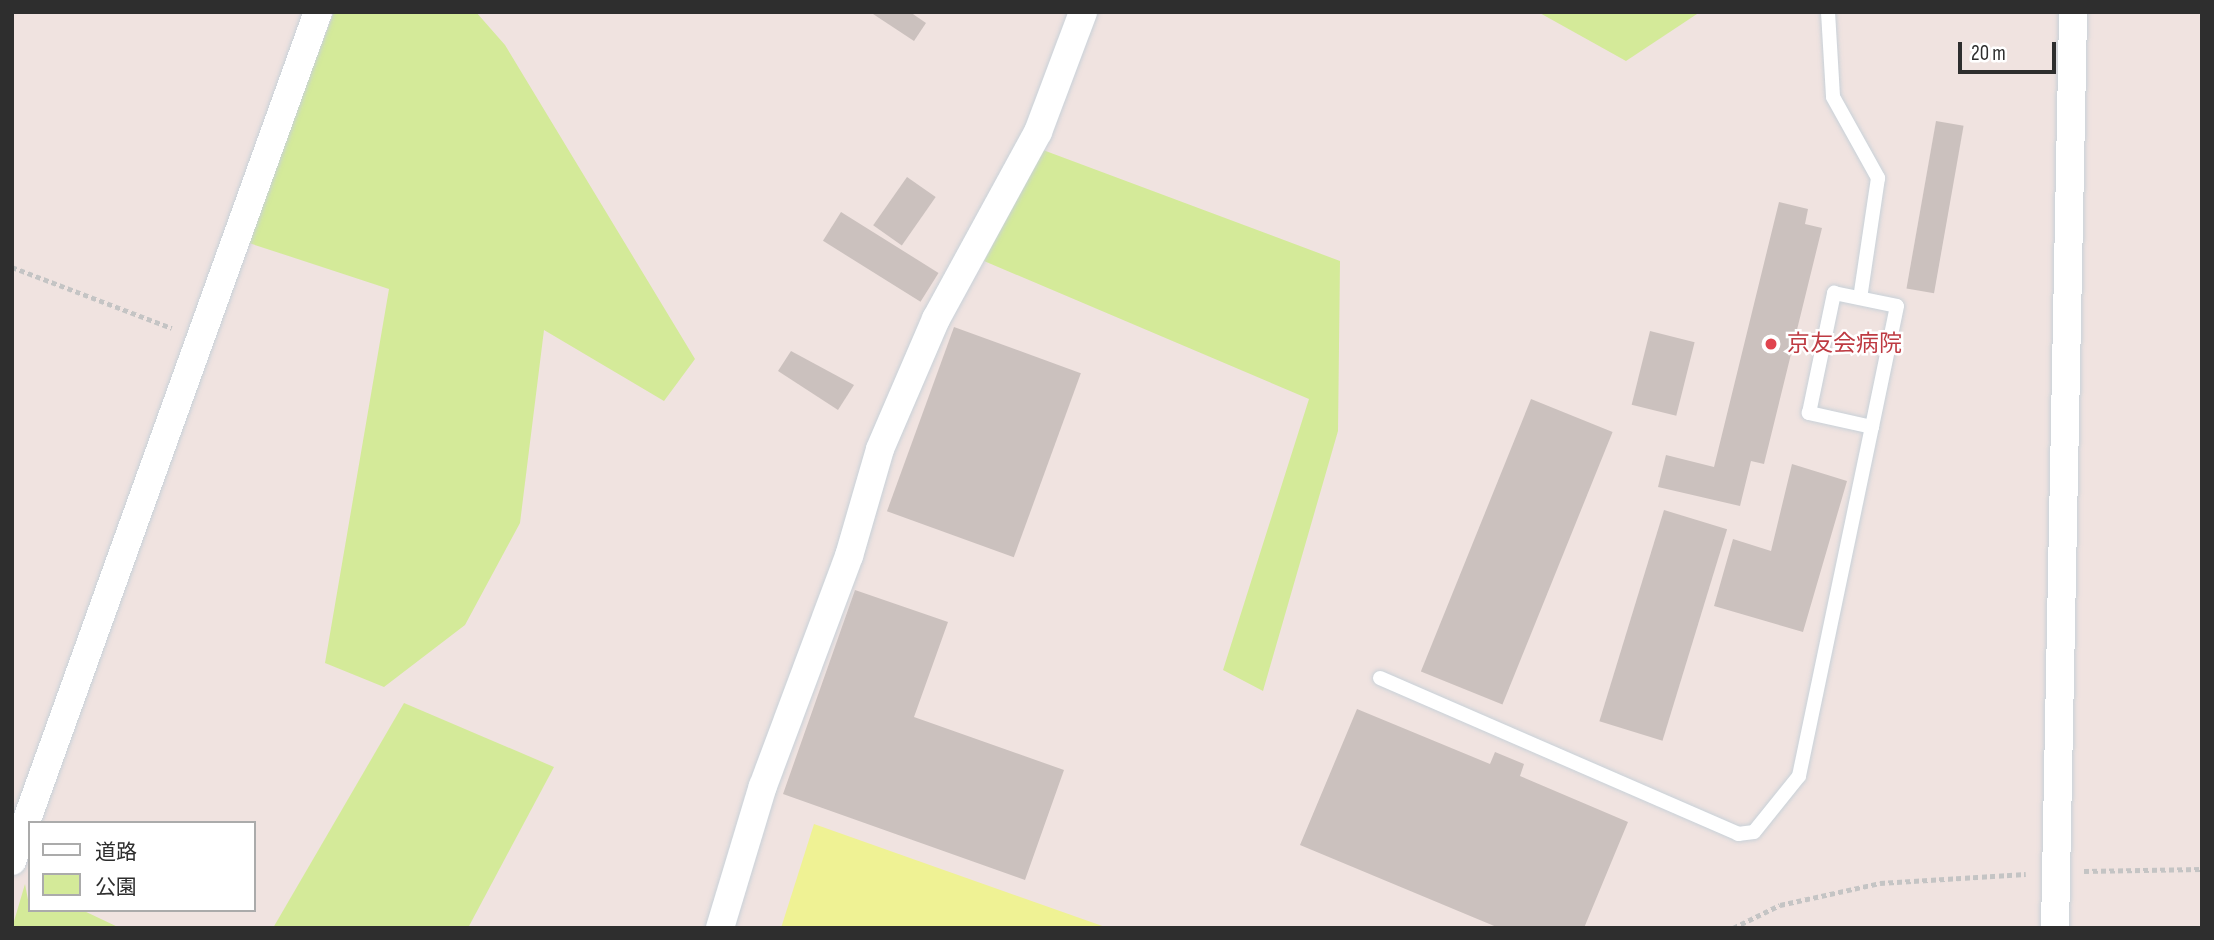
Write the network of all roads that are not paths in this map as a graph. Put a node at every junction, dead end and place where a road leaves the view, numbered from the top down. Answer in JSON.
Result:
{"nodes":[{"id":1,"x":318,"y":12,"type":"edge"},
{"id":2,"x":1083,"y":12,"type":"edge"},
{"id":3,"x":1828,"y":12,"type":"edge"},
{"id":4,"x":2073,"y":12,"type":"edge"},
{"id":5,"x":1860,"y":298,"type":"junction"},
{"id":6,"x":1872,"y":426,"type":"junction"},
{"id":7,"x":1380,"y":678,"type":"dead end"},
{"id":8,"x":12,"y":861,"type":"edge"},
{"id":9,"x":720,"y":928,"type":"edge"},
{"id":10,"x":2055,"y":928,"type":"edge"}],
"edges":[{"from":1,"to":8,"type":"street"},
{"from":2,"to":9,"type":"street"},
{"from":3,"to":5,"type":"lane"},
{"from":4,"to":10,"type":"street"},
{"from":5,"to":6,"type":"lane"},
{"from":5,"to":6,"type":"lane"},
{"from":6,"to":7,"type":"lane"}]}
